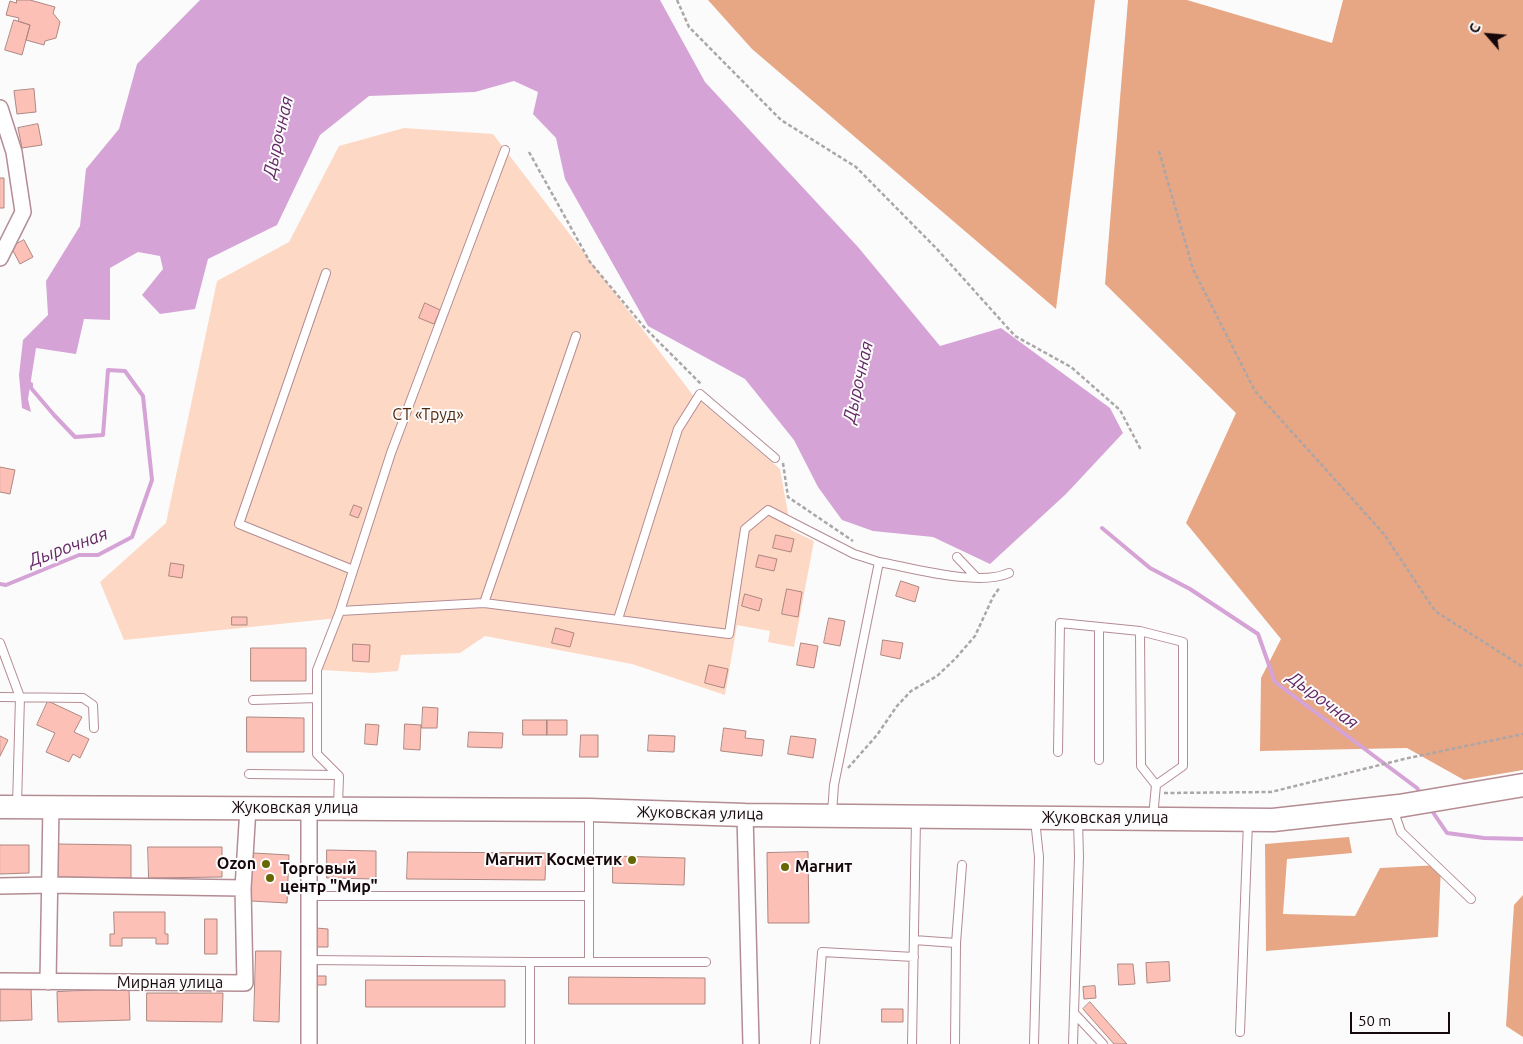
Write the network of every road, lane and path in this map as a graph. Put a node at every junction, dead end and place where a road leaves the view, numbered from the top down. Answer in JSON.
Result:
{"nodes":[{"id":1,"x":677,"y":0,"type":"edge"},
{"id":2,"x":0,"y":108,"type":"edge"},
{"id":3,"x":505,"y":150,"type":"dead end"},
{"id":4,"x":1159,"y":151,"type":"dead end"},
{"id":5,"x":529,"y":152,"type":"dead end"},
{"id":6,"x":0,"y":258,"type":"edge"},
{"id":7,"x":326,"y":273,"type":"dead end"},
{"id":8,"x":576,"y":336,"type":"dead end"},
{"id":9,"x":704,"y":387,"type":"dead end"},
{"id":10,"x":1142,"y":450,"type":"dead end"},
{"id":11,"x":779,"y":458,"type":"joint"},
{"id":12,"x":854,"y":541,"type":"dead end"},
{"id":13,"x":957,"y":557,"type":"dead end"},
{"id":14,"x":879,"y":562,"type":"junction"},
{"id":15,"x":353,"y":570,"type":"junction"},
{"id":16,"x":1009,"y":573,"type":"joint"},
{"id":17,"x":976,"y":577,"type":"junction"},
{"id":18,"x":484,"y":603,"type":"junction"},
{"id":19,"x":340,"y":612,"type":"junction"},
{"id":20,"x":618,"y":619,"type":"junction"},
{"id":21,"x":1099,"y":627,"type":"junction"},
{"id":22,"x":1140,"y":631,"type":"junction"},
{"id":23,"x":0,"y":643,"type":"edge"},
{"id":24,"x":1523,"y":667,"type":"edge"},
{"id":25,"x":0,"y":697,"type":"edge"},
{"id":26,"x":20,"y":697,"type":"junction"},
{"id":27,"x":317,"y":698,"type":"junction"},
{"id":28,"x":253,"y":700,"type":"dead end"},
{"id":29,"x":94,"y":728,"type":"dead end"},
{"id":30,"x":1523,"y":734,"type":"edge"},
{"id":31,"x":1058,"y":752,"type":"dead end"},
{"id":32,"x":1099,"y":760,"type":"dead end"},
{"id":33,"x":249,"y":774,"type":"dead end"},
{"id":34,"x":337,"y":775,"type":"junction"},
{"id":35,"x":834,"y":785,"type":"junction"},
{"id":36,"x":1523,"y":785,"type":"edge"},
{"id":37,"x":1155,"y":789,"type":"junction"},
{"id":38,"x":50,"y":806,"type":"junction"},
{"id":39,"x":8,"y":807,"type":"edge"},
{"id":40,"x":1396,"y":807,"type":"junction"},
{"id":41,"x":248,"y":808,"type":"junction"},
{"id":42,"x":309,"y":808,"type":"junction"},
{"id":43,"x":338,"y":809,"type":"junction"},
{"id":44,"x":589,"y":810,"type":"junction"},
{"id":45,"x":745,"y":815,"type":"junction"},
{"id":46,"x":832,"y":815,"type":"junction"},
{"id":47,"x":916,"y":817,"type":"junction"},
{"id":48,"x":1153,"y":817,"type":"junction"},
{"id":49,"x":1034,"y":818,"type":"junction"},
{"id":50,"x":1077,"y":818,"type":"junction"},
{"id":51,"x":1248,"y":819,"type":"junction"},
{"id":52,"x":962,"y":865,"type":"dead end"},
{"id":53,"x":49,"y":885,"type":"junction"},
{"id":54,"x":0,"y":886,"type":"edge"},
{"id":55,"x":242,"y":888,"type":"junction"},
{"id":56,"x":309,"y":896,"type":"junction"},
{"id":57,"x":589,"y":896,"type":"junction"},
{"id":58,"x":1470,"y":899,"type":"dead end"},
{"id":59,"x":914,"y":940,"type":"junction"},
{"id":60,"x":956,"y":944,"type":"junction"},
{"id":61,"x":914,"y":957,"type":"junction"},
{"id":62,"x":309,"y":960,"type":"junction"},
{"id":63,"x":530,"y":962,"type":"junction"},
{"id":64,"x":589,"y":962,"type":"junction"},
{"id":65,"x":706,"y":962,"type":"dead end"},
{"id":66,"x":0,"y":982,"type":"edge"},
{"id":67,"x":48,"y":982,"type":"junction"},
{"id":68,"x":1074,"y":1013,"type":"junction"},
{"id":69,"x":1240,"y":1032,"type":"dead end"},
{"id":70,"x":309,"y":1044,"type":"edge"},
{"id":71,"x":530,"y":1044,"type":"edge"},
{"id":72,"x":751,"y":1044,"type":"edge"},
{"id":73,"x":815,"y":1044,"type":"edge"},
{"id":74,"x":912,"y":1044,"type":"edge"},
{"id":75,"x":955,"y":1044,"type":"edge"},
{"id":76,"x":1034,"y":1044,"type":"edge"},
{"id":77,"x":1073,"y":1044,"type":"edge"},
{"id":78,"x":1102,"y":1044,"type":"edge"}],
"edges":[{"from":1,"to":10,"type":"path"},
{"from":2,"to":6,"type":"street"},
{"from":3,"to":15,"type":"lane"},
{"from":4,"to":24,"type":"path"},
{"from":5,"to":9,"type":"path"},
{"from":7,"to":15,"type":"lane"},
{"from":8,"to":18,"type":"lane"},
{"from":11,"to":12,"type":"path"},
{"from":11,"to":20,"type":"lane"},
{"from":13,"to":17,"type":"lane"},
{"from":14,"to":17,"type":"lane"},
{"from":14,"to":20,"type":"lane"},
{"from":14,"to":35,"type":"lane"},
{"from":15,"to":19,"type":"lane"},
{"from":16,"to":17,"type":"lane"},
{"from":16,"to":35,"type":"path"},
{"from":18,"to":19,"type":"lane"},
{"from":18,"to":20,"type":"lane"},
{"from":19,"to":27,"type":"lane"},
{"from":21,"to":22,"type":"lane"},
{"from":21,"to":31,"type":"lane"},
{"from":21,"to":32,"type":"lane"},
{"from":22,"to":37,"type":"lane"},
{"from":22,"to":37,"type":"lane"},
{"from":23,"to":26,"type":"lane"},
{"from":25,"to":26,"type":"lane"},
{"from":26,"to":29,"type":"lane"},
{"from":26,"to":39,"type":"lane"},
{"from":27,"to":28,"type":"lane"},
{"from":27,"to":34,"type":"lane"},
{"from":30,"to":37,"type":"path"},
{"from":33,"to":34,"type":"lane"},
{"from":34,"to":43,"type":"lane"},
{"from":35,"to":46,"type":"lane"},
{"from":36,"to":40,"type":"main road","name":"Жуковская улица"},
{"from":37,"to":48,"type":"lane"},
{"from":38,"to":39,"type":"main road","name":"Жуковская улица"},
{"from":38,"to":41,"type":"main road","name":"Жуковская улица"},
{"from":38,"to":53,"type":"street"},
{"from":40,"to":51,"type":"main road","name":"Жуковская улица"},
{"from":40,"to":58,"type":"lane"},
{"from":41,"to":42,"type":"main road","name":"Жуковская улица"},
{"from":41,"to":55,"type":"street","name":"Мирная улица"},
{"from":42,"to":43,"type":"main road","name":"Жуковская улица"},
{"from":42,"to":56,"type":"street"},
{"from":43,"to":44,"type":"main road","name":"Жуковская улица"},
{"from":44,"to":45,"type":"main road","name":"Жуковская улица"},
{"from":44,"to":57,"type":"lane"},
{"from":45,"to":46,"type":"main road","name":"Жуковская улица"},
{"from":45,"to":72,"type":"street"},
{"from":46,"to":47,"type":"main road","name":"Жуковская улица"},
{"from":47,"to":49,"type":"main road","name":"Жуковская улица"},
{"from":47,"to":59,"type":"lane"},
{"from":48,"to":50,"type":"main road","name":"Жуковская улица"},
{"from":48,"to":51,"type":"main road","name":"Жуковская улица"},
{"from":49,"to":50,"type":"main road","name":"Жуковская улица"},
{"from":49,"to":76,"type":"lane"},
{"from":50,"to":68,"type":"lane"},
{"from":51,"to":69,"type":"lane"},
{"from":52,"to":60,"type":"lane"},
{"from":53,"to":54,"type":"street"},
{"from":53,"to":55,"type":"street"},
{"from":53,"to":67,"type":"street"},
{"from":55,"to":67,"type":"street","name":"Мирная улица"},
{"from":56,"to":57,"type":"lane"},
{"from":56,"to":62,"type":"street"},
{"from":57,"to":64,"type":"lane"},
{"from":59,"to":60,"type":"lane"},
{"from":59,"to":61,"type":"lane"},
{"from":60,"to":75,"type":"lane"},
{"from":61,"to":73,"type":"lane"},
{"from":61,"to":74,"type":"lane"},
{"from":62,"to":63,"type":"lane"},
{"from":62,"to":70,"type":"street"},
{"from":63,"to":64,"type":"lane"},
{"from":63,"to":71,"type":"lane"},
{"from":64,"to":65,"type":"lane"},
{"from":66,"to":67,"type":"street","name":"Мирная улица"},
{"from":68,"to":77,"type":"lane"},
{"from":68,"to":78,"type":"lane"}]}
